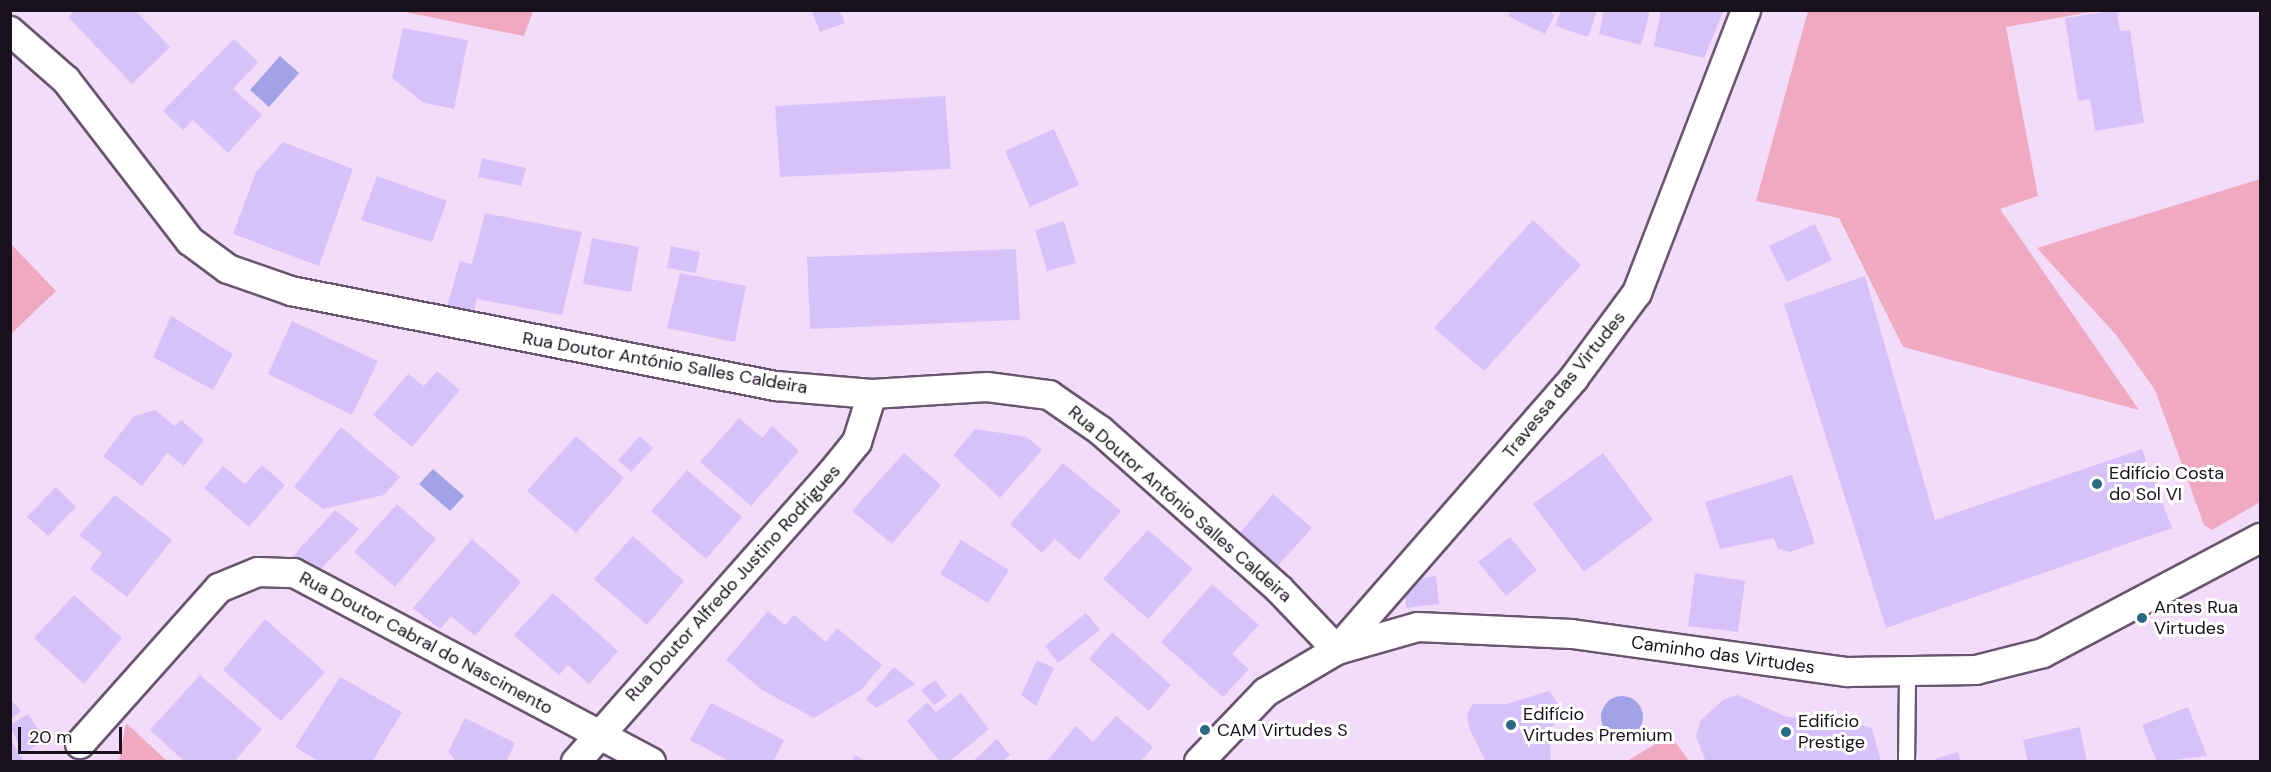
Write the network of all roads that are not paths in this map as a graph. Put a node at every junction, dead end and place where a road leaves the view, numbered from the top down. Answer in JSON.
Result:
{"nodes":[{"id":1,"x":1746,"y":10,"type":"edge"},
{"id":2,"x":10,"y":31,"type":"edge"},
{"id":3,"x":872,"y":394,"type":"junction"},
{"id":4,"x":2260,"y":538,"type":"edge"},
{"id":5,"x":1337,"y":650,"type":"junction"},
{"id":6,"x":1907,"y":674,"type":"junction"},
{"id":7,"x":600,"y":734,"type":"junction"},
{"id":8,"x":80,"y":744,"type":"dead end"},
{"id":9,"x":576,"y":762,"type":"edge"},
{"id":10,"x":651,"y":762,"type":"edge"},
{"id":11,"x":1199,"y":762,"type":"edge"},
{"id":12,"x":1906,"y":762,"type":"edge"}],
"edges":[{"from":1,"to":5,"type":"street","name":"Travessa das Virtudes"},
{"from":2,"to":3,"type":"street","name":"Rua Doutor António Salles Caldeira"},
{"from":3,"to":5,"type":"street","name":"Rua Doutor António Salles Caldeira"},
{"from":3,"to":7,"type":"street","name":"Rua Doutor Alfredo Justino Rodrigues"},
{"from":4,"to":6,"type":"street","name":"Caminho das Virtudes"},
{"from":5,"to":6,"type":"street","name":"Caminho das Virtudes"},
{"from":5,"to":11,"type":"street","name":"Caminho das Virtudes"},
{"from":6,"to":12,"type":"lane"},
{"from":7,"to":8,"type":"street","name":"Rua Doutor Cabral do Nascimento"},
{"from":7,"to":9,"type":"street","name":"Rua Doutor Alfredo Justino Rodrigues"},
{"from":7,"to":10,"type":"street","name":"Rua Doutor Cabral do Nascimento"}]}
